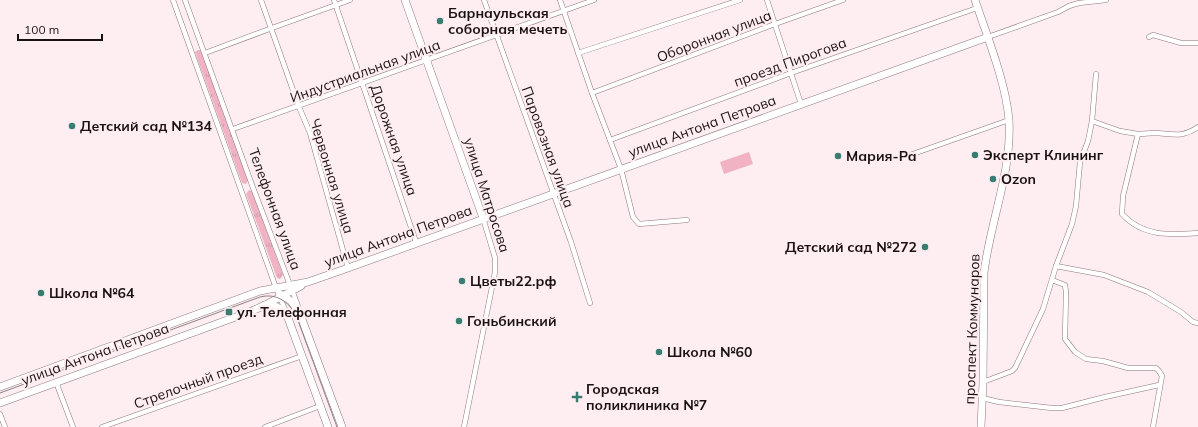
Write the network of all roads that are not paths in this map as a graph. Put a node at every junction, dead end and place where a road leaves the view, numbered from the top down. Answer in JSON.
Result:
{"nodes":[{"id":1,"x":173,"y":0,"type":"edge"},
{"id":2,"x":185,"y":0,"type":"edge"},
{"id":3,"x":261,"y":0,"type":"edge"},
{"id":4,"x":350,"y":0,"type":"edge"},
{"id":5,"x":405,"y":0,"type":"edge"},
{"id":6,"x":484,"y":0,"type":"edge"},
{"id":7,"x":560,"y":0,"type":"edge"},
{"id":8,"x":594,"y":0,"type":"edge"},
{"id":9,"x":740,"y":0,"type":"edge"},
{"id":10,"x":767,"y":0,"type":"edge"},
{"id":11,"x":843,"y":0,"type":"edge"},
{"id":12,"x":975,"y":0,"type":"edge"},
{"id":13,"x":1106,"y":0,"type":"edge"},
{"id":14,"x":334,"y":3,"type":"edge"},
{"id":15,"x":977,"y":8,"type":"junction"},
{"id":16,"x":563,"y":11,"type":"junction"},
{"id":17,"x":775,"y":24,"type":"junction"},
{"id":18,"x":272,"y":28,"type":"junction"},
{"id":19,"x":497,"y":36,"type":"junction"},
{"id":20,"x":988,"y":37,"type":"junction"},
{"id":21,"x":1149,"y":37,"type":"dead end"},
{"id":22,"x":1198,"y":43,"type":"edge"},
{"id":23,"x":205,"y":53,"type":"junction"},
{"id":24,"x":578,"y":53,"type":"junction"},
{"id":25,"x":427,"y":60,"type":"junction"},
{"id":26,"x":791,"y":73,"type":"junction"},
{"id":27,"x":1096,"y":74,"type":"dead end"},
{"id":28,"x":363,"y":83,"type":"junction"},
{"id":29,"x":592,"y":93,"type":"junction"},
{"id":30,"x":801,"y":104,"type":"junction"},
{"id":31,"x":299,"y":107,"type":"junction"},
{"id":32,"x":1009,"y":120,"type":"junction"},
{"id":33,"x":1092,"y":121,"type":"junction"},
{"id":34,"x":1198,"y":127,"type":"edge"},
{"id":35,"x":232,"y":129,"type":"junction"},
{"id":36,"x":1138,"y":134,"type":"junction"},
{"id":37,"x":610,"y":140,"type":"junction"},
{"id":38,"x":910,"y":155,"type":"dead end"},
{"id":39,"x":621,"y":169,"type":"junction"},
{"id":40,"x":553,"y":193,"type":"junction"},
{"id":41,"x":483,"y":218,"type":"junction"},
{"id":42,"x":687,"y":220,"type":"dead end"},
{"id":43,"x":1198,"y":233,"type":"edge"},
{"id":44,"x":416,"y":242,"type":"junction"},
{"id":45,"x":1056,"y":266,"type":"junction"},
{"id":46,"x":348,"y":268,"type":"junction"},
{"id":47,"x":1052,"y":280,"type":"junction"},
{"id":48,"x":291,"y":288,"type":"junction"},
{"id":49,"x":279,"y":293,"type":"junction"},
{"id":50,"x":590,"y":302,"type":"dead end"},
{"id":51,"x":265,"y":305,"type":"junction"},
{"id":52,"x":300,"y":314,"type":"junction"},
{"id":53,"x":288,"y":318,"type":"junction"},
{"id":54,"x":1198,"y":323,"type":"edge"},
{"id":55,"x":302,"y":356,"type":"junction"},
{"id":56,"x":56,"y":382,"type":"junction"},
{"id":57,"x":983,"y":382,"type":"junction"},
{"id":58,"x":1159,"y":385,"type":"junction"},
{"id":59,"x":0,"y":387,"type":"edge"},
{"id":60,"x":982,"y":398,"type":"junction"},
{"id":61,"x":0,"y":403,"type":"edge"},
{"id":62,"x":320,"y":406,"type":"junction"},
{"id":63,"x":0,"y":414,"type":"edge"},
{"id":64,"x":5,"y":427,"type":"edge"},
{"id":65,"x":73,"y":427,"type":"edge"},
{"id":66,"x":102,"y":427,"type":"edge"},
{"id":67,"x":265,"y":427,"type":"edge"},
{"id":68,"x":328,"y":427,"type":"edge"},
{"id":69,"x":342,"y":427,"type":"edge"},
{"id":70,"x":464,"y":427,"type":"edge"},
{"id":71,"x":981,"y":427,"type":"edge"},
{"id":72,"x":1153,"y":427,"type":"edge"}],
"edges":[{"from":1,"to":49,"type":"street","name":"Телефонная улица"},
{"from":2,"to":23,"type":"street","name":"Телефонная улица"},
{"from":3,"to":18,"type":"street","name":"Червонная улица"},
{"from":4,"to":14,"type":"street"},
{"from":5,"to":25,"type":"street","name":"улица Матросова"},
{"from":6,"to":19,"type":"street","name":"Паровозная улица"},
{"from":7,"to":16,"type":"street"},
{"from":8,"to":16,"type":"street","name":"Индустриальная улица"},
{"from":9,"to":24,"type":"street"},
{"from":10,"to":17,"type":"street"},
{"from":11,"to":17,"type":"street","name":"Оборонная улица"},
{"from":12,"to":15,"type":"street","name":"проспект Коммунаров"},
{"from":13,"to":20,"type":"street","name":"улица Антона Петрова"},
{"from":14,"to":18,"type":"street"},
{"from":14,"to":28,"type":"street","name":"Дорожная улица"},
{"from":15,"to":20,"type":"street","name":"проспект Коммунаров"},
{"from":15,"to":26,"type":"street","name":"проезд Пирогова"},
{"from":16,"to":19,"type":"street","name":"Индустриальная улица"},
{"from":16,"to":24,"type":"street"},
{"from":17,"to":26,"type":"street"},
{"from":17,"to":29,"type":"street","name":"Оборонная улица"},
{"from":18,"to":23,"type":"street"},
{"from":18,"to":31,"type":"street","name":"Червонная улица"},
{"from":19,"to":25,"type":"street","name":"Индустриальная улица"},
{"from":19,"to":40,"type":"street","name":"Паровозная улица"},
{"from":20,"to":30,"type":"street","name":"улица Антона Петрова"},
{"from":20,"to":32,"type":"street","name":"проспект Коммунаров"},
{"from":21,"to":22,"type":"street"},
{"from":23,"to":35,"type":"street","name":"Телефонная улица"},
{"from":24,"to":29,"type":"street"},
{"from":25,"to":28,"type":"street","name":"Индустриальная улица"},
{"from":25,"to":41,"type":"street","name":"улица Матросова"},
{"from":26,"to":30,"type":"street"},
{"from":26,"to":37,"type":"street","name":"проезд Пирогова"},
{"from":27,"to":33,"type":"street"},
{"from":28,"to":31,"type":"street","name":"Индустриальная улица"},
{"from":28,"to":44,"type":"street","name":"Дорожная улица"},
{"from":29,"to":37,"type":"street"},
{"from":30,"to":39,"type":"street","name":"улица Антона Петрова"},
{"from":31,"to":35,"type":"street","name":"Индустриальная улица"},
{"from":31,"to":46,"type":"street","name":"Червонная улица"},
{"from":32,"to":38,"type":"street"},
{"from":32,"to":57,"type":"street","name":"проспект Коммунаров"},
{"from":33,"to":36,"type":"street"},
{"from":33,"to":45,"type":"street"},
{"from":34,"to":36,"type":"street"},
{"from":35,"to":48,"type":"street","name":"Телефонная улица"},
{"from":36,"to":43,"type":"street"},
{"from":37,"to":39,"type":"street"},
{"from":39,"to":40,"type":"street","name":"улица Антона Петрова"},
{"from":39,"to":42,"type":"street"},
{"from":40,"to":41,"type":"street","name":"улица Антона Петрова"},
{"from":40,"to":50,"type":"street","name":"Паровозная улица"},
{"from":41,"to":44,"type":"street","name":"улица Антона Петрова"},
{"from":41,"to":70,"type":"street","name":"улица Матросова"},
{"from":44,"to":46,"type":"street","name":"улица Антона Петрова"},
{"from":45,"to":47,"type":"street"},
{"from":45,"to":54,"type":"street"},
{"from":46,"to":48,"type":"street","name":"улица Антона Петрова"},
{"from":47,"to":57,"type":"street"},
{"from":47,"to":58,"type":"street"},
{"from":48,"to":49,"type":"street","name":"улица Антона Петрова"},
{"from":48,"to":49,"type":"street","name":"улица Антона Петрова"},
{"from":48,"to":52,"type":"street","name":"Телефонная улица"},
{"from":49,"to":51,"type":"street","name":"улица Антона Петрова"},
{"from":49,"to":52,"type":"street"},
{"from":49,"to":53,"type":"street","name":"Телефонная улица"},
{"from":49,"to":59,"type":"street","name":"улица Антона Петрова"},
{"from":51,"to":53,"type":"street"},
{"from":51,"to":56,"type":"street","name":"улица Антона Петрова"},
{"from":52,"to":69,"type":"street","name":"Телефонная улица"},
{"from":53,"to":55,"type":"street","name":"Телефонная улица"},
{"from":55,"to":62,"type":"street","name":"Телефонная улица"},
{"from":55,"to":66,"type":"street","name":"Стрелочный проезд"},
{"from":56,"to":61,"type":"street","name":"улица Антона Петрова"},
{"from":56,"to":65,"type":"street"},
{"from":57,"to":60,"type":"street","name":"проспект Коммунаров"},
{"from":58,"to":60,"type":"street"},
{"from":58,"to":72,"type":"street"},
{"from":60,"to":71,"type":"street","name":"проспект Коммунаров"},
{"from":62,"to":67,"type":"street"},
{"from":62,"to":68,"type":"street","name":"Телефонная улица"},
{"from":63,"to":64,"type":"street"}]}
